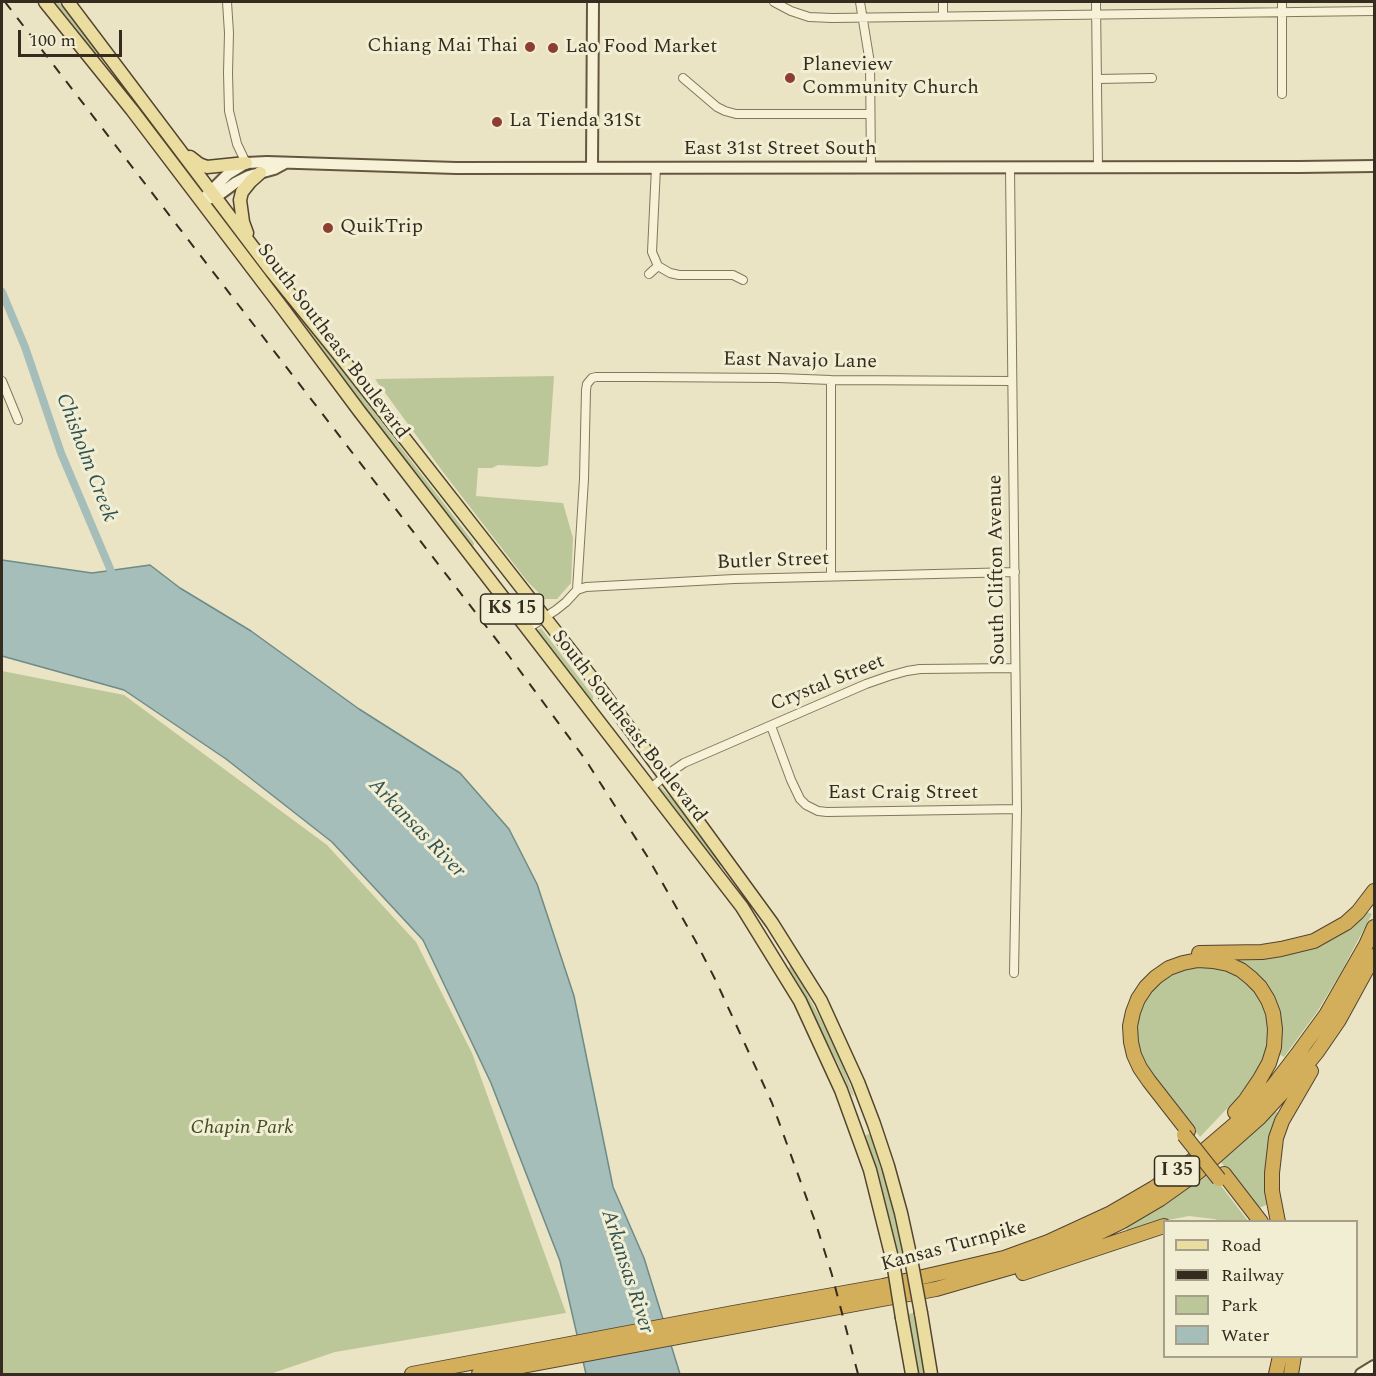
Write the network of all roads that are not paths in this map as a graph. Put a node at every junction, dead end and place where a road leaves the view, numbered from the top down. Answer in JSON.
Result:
{"nodes":[{"id":1,"x":45,"y":2,"type":"edge"},
{"id":2,"x":68,"y":2,"type":"edge"},
{"id":3,"x":227,"y":2,"type":"edge"},
{"id":4,"x":593,"y":2,"type":"edge"},
{"id":5,"x":774,"y":2,"type":"edge"},
{"id":6,"x":860,"y":2,"type":"edge"},
{"id":7,"x":943,"y":2,"type":"edge"},
{"id":8,"x":1096,"y":2,"type":"edge"},
{"id":9,"x":1282,"y":2,"type":"edge"},
{"id":10,"x":1282,"y":12,"type":"junction"},
{"id":11,"x":1374,"y":12,"type":"edge"},
{"id":12,"x":1096,"y":14,"type":"junction"},
{"id":13,"x":943,"y":16,"type":"junction"},
{"id":14,"x":863,"y":17,"type":"junction"},
{"id":15,"x":683,"y":78,"type":"dead end"},
{"id":16,"x":1152,"y":78,"type":"dead end"},
{"id":17,"x":1097,"y":79,"type":"junction"},
{"id":18,"x":1282,"y":94,"type":"dead end"},
{"id":19,"x":870,"y":114,"type":"junction"},
{"id":20,"x":182,"y":152,"type":"junction"},
{"id":21,"x":246,"y":163,"type":"junction"},
{"id":22,"x":285,"y":163,"type":"junction"},
{"id":23,"x":1374,"y":166,"type":"edge"},
{"id":24,"x":592,"y":167,"type":"junction"},
{"id":25,"x":656,"y":167,"type":"junction"},
{"id":26,"x":1010,"y":167,"type":"junction"},
{"id":27,"x":1098,"y":167,"type":"junction"},
{"id":28,"x":871,"y":168,"type":"junction"},
{"id":29,"x":260,"y":173,"type":"junction"},
{"id":30,"x":213,"y":194,"type":"junction"},
{"id":31,"x":201,"y":201,"type":"junction"},
{"id":32,"x":252,"y":245,"type":"junction"},
{"id":33,"x":658,"y":266,"type":"junction"},
{"id":34,"x":649,"y":273,"type":"dead end"},
{"id":35,"x":743,"y":280,"type":"dead end"},
{"id":36,"x":831,"y":380,"type":"junction"},
{"id":37,"x":2,"y":381,"type":"edge"},
{"id":38,"x":1012,"y":381,"type":"junction"},
{"id":39,"x":18,"y":420,"type":"dead end"},
{"id":40,"x":1015,"y":572,"type":"junction"},
{"id":41,"x":831,"y":576,"type":"junction"},
{"id":42,"x":577,"y":590,"type":"junction"},
{"id":43,"x":544,"y":618,"type":"junction"},
{"id":44,"x":527,"y":629,"type":"junction"},
{"id":45,"x":1016,"y":668,"type":"junction"},
{"id":46,"x":771,"y":726,"type":"junction"},
{"id":47,"x":665,"y":776,"type":"junction"},
{"id":48,"x":651,"y":788,"type":"junction"},
{"id":49,"x":1017,"y":810,"type":"junction"},
{"id":50,"x":1374,"y":891,"type":"edge"},
{"id":51,"x":1374,"y":927,"type":"edge"},
{"id":52,"x":1374,"y":957,"type":"edge"},
{"id":53,"x":1014,"y":973,"type":"dead end"},
{"id":54,"x":1361,"y":983,"type":"junction"},
{"id":55,"x":1186,"y":1133,"type":"junction"},
{"id":56,"x":1221,"y":1177,"type":"junction"},
{"id":57,"x":1252,"y":1220,"type":"edge"},
{"id":58,"x":1260,"y":1220,"type":"edge"},
{"id":59,"x":1278,"y":1220,"type":"edge"},
{"id":60,"x":1163,"y":1226,"type":"edge"},
{"id":61,"x":1048,"y":1242,"type":"junction"},
{"id":62,"x":936,"y":1289,"type":"junction"},
{"id":63,"x":550,"y":1354,"type":"junction"},
{"id":64,"x":1280,"y":1358,"type":"edge"},
{"id":65,"x":1294,"y":1358,"type":"edge"},
{"id":66,"x":1374,"y":1366,"type":"edge"},
{"id":67,"x":412,"y":1374,"type":"edge"},
{"id":68,"x":479,"y":1374,"type":"edge"},
{"id":69,"x":912,"y":1374,"type":"edge"},
{"id":70,"x":932,"y":1374,"type":"edge"},
{"id":71,"x":1276,"y":1374,"type":"edge"},
{"id":72,"x":1291,"y":1374,"type":"edge"},
{"id":73,"x":1361,"y":1374,"type":"edge"}],
"edges":[{"from":1,"to":31,"type":"main road","name":"South Southeast Boulevard","number":"KS 15"},
{"from":2,"to":20,"type":"main road","name":"South Southeast Boulevard","number":"KS 15"},
{"from":3,"to":21,"type":"street"},
{"from":4,"to":24,"type":"street"},
{"from":5,"to":14,"type":"street"},
{"from":6,"to":14,"type":"street"},
{"from":7,"to":13,"type":"street"},
{"from":8,"to":12,"type":"street"},
{"from":9,"to":10,"type":"street"},
{"from":10,"to":11,"type":"street"},
{"from":10,"to":12,"type":"street"},
{"from":10,"to":18,"type":"street"},
{"from":12,"to":13,"type":"street"},
{"from":12,"to":17,"type":"street"},
{"from":13,"to":14,"type":"street"},
{"from":14,"to":19,"type":"street"},
{"from":15,"to":19,"type":"street"},
{"from":16,"to":17,"type":"street"},
{"from":17,"to":27,"type":"street"},
{"from":19,"to":28,"type":"street"},
{"from":20,"to":21,"type":"main road"},
{"from":20,"to":30,"type":"main road","name":"South Southeast Boulevard","number":"KS 15"},
{"from":21,"to":22,"type":"street","name":"East 31st Street South"},
{"from":21,"to":30,"type":"street"},
{"from":22,"to":24,"type":"street","name":"East 31st Street South"},
{"from":22,"to":29,"type":"street"},
{"from":23,"to":27,"type":"street","name":"East 31st Street South"},
{"from":24,"to":25,"type":"street","name":"East 31st Street South"},
{"from":25,"to":28,"type":"street","name":"East 31st Street South"},
{"from":25,"to":33,"type":"street"},
{"from":26,"to":27,"type":"street","name":"East 31st Street South"},
{"from":26,"to":28,"type":"street","name":"East 31st Street South"},
{"from":26,"to":38,"type":"street","name":"South Clifton Avenue"},
{"from":29,"to":30,"type":"street"},
{"from":29,"to":32,"type":"main road"},
{"from":30,"to":31,"type":"street"},
{"from":30,"to":32,"type":"main road","name":"South Southeast Boulevard","number":"KS 15"},
{"from":31,"to":44,"type":"main road","name":"South Southeast Boulevard","number":"KS 15"},
{"from":32,"to":43,"type":"main road","name":"South Southeast Boulevard","number":"KS 15"},
{"from":33,"to":34,"type":"street"},
{"from":33,"to":35,"type":"street"},
{"from":36,"to":38,"type":"street","name":"East Navajo Lane"},
{"from":36,"to":41,"type":"street"},
{"from":36,"to":42,"type":"street","name":"East Navajo Lane"},
{"from":37,"to":39,"type":"street"},
{"from":38,"to":40,"type":"street","name":"South Clifton Avenue"},
{"from":40,"to":41,"type":"street","name":"Butler Street"},
{"from":40,"to":45,"type":"street","name":"South Clifton Avenue"},
{"from":41,"to":42,"type":"street","name":"Butler Street"},
{"from":42,"to":43,"type":"street"},
{"from":43,"to":44,"type":"street"},
{"from":43,"to":47,"type":"main road","name":"South Southeast Boulevard","number":"KS 15"},
{"from":44,"to":48,"type":"main road","name":"South Southeast Boulevard","number":"KS 15"},
{"from":45,"to":46,"type":"street","name":"Crystal Street"},
{"from":45,"to":49,"type":"street","name":"South Clifton Avenue"},
{"from":46,"to":47,"type":"street","name":"Crystal Street"},
{"from":46,"to":49,"type":"street","name":"East Craig Street"},
{"from":47,"to":48,"type":"street","name":"Crystal Street"},
{"from":47,"to":70,"type":"main road","name":"South Southeast Boulevard","number":"KS 15","bridge":true},
{"from":48,"to":69,"type":"main road","name":"South Southeast Boulevard","number":"KS 15","bridge":true},
{"from":49,"to":53,"type":"street","name":"South Clifton Avenue"},
{"from":50,"to":55,"type":"highway"},
{"from":51,"to":61,"type":"highway","name":"Kansas Turnpike","number":"I 35"},
{"from":52,"to":54,"type":"highway","name":"Kansas Turnpike","number":"I 35"},
{"from":54,"to":59,"type":"highway"},
{"from":54,"to":62,"type":"highway","name":"Kansas Turnpike","number":"I 35"},
{"from":55,"to":56,"type":"highway","bridge":true},
{"from":55,"to":61,"type":"highway"},
{"from":56,"to":57,"type":"highway"},
{"from":56,"to":58,"type":"highway"},
{"from":60,"to":62,"type":"highway"},
{"from":61,"to":63,"type":"highway","name":"Kansas Turnpike","number":"I 35"},
{"from":62,"to":63,"type":"highway","name":"Kansas Turnpike","number":"I 35"},
{"from":63,"to":67,"type":"highway","name":"Kansas Turnpike","number":"I 35"},
{"from":63,"to":68,"type":"highway","name":"Kansas Turnpike","number":"I 35"},
{"from":64,"to":71,"type":"highway"},
{"from":65,"to":72,"type":"highway"},
{"from":66,"to":73,"type":"street"}]}
